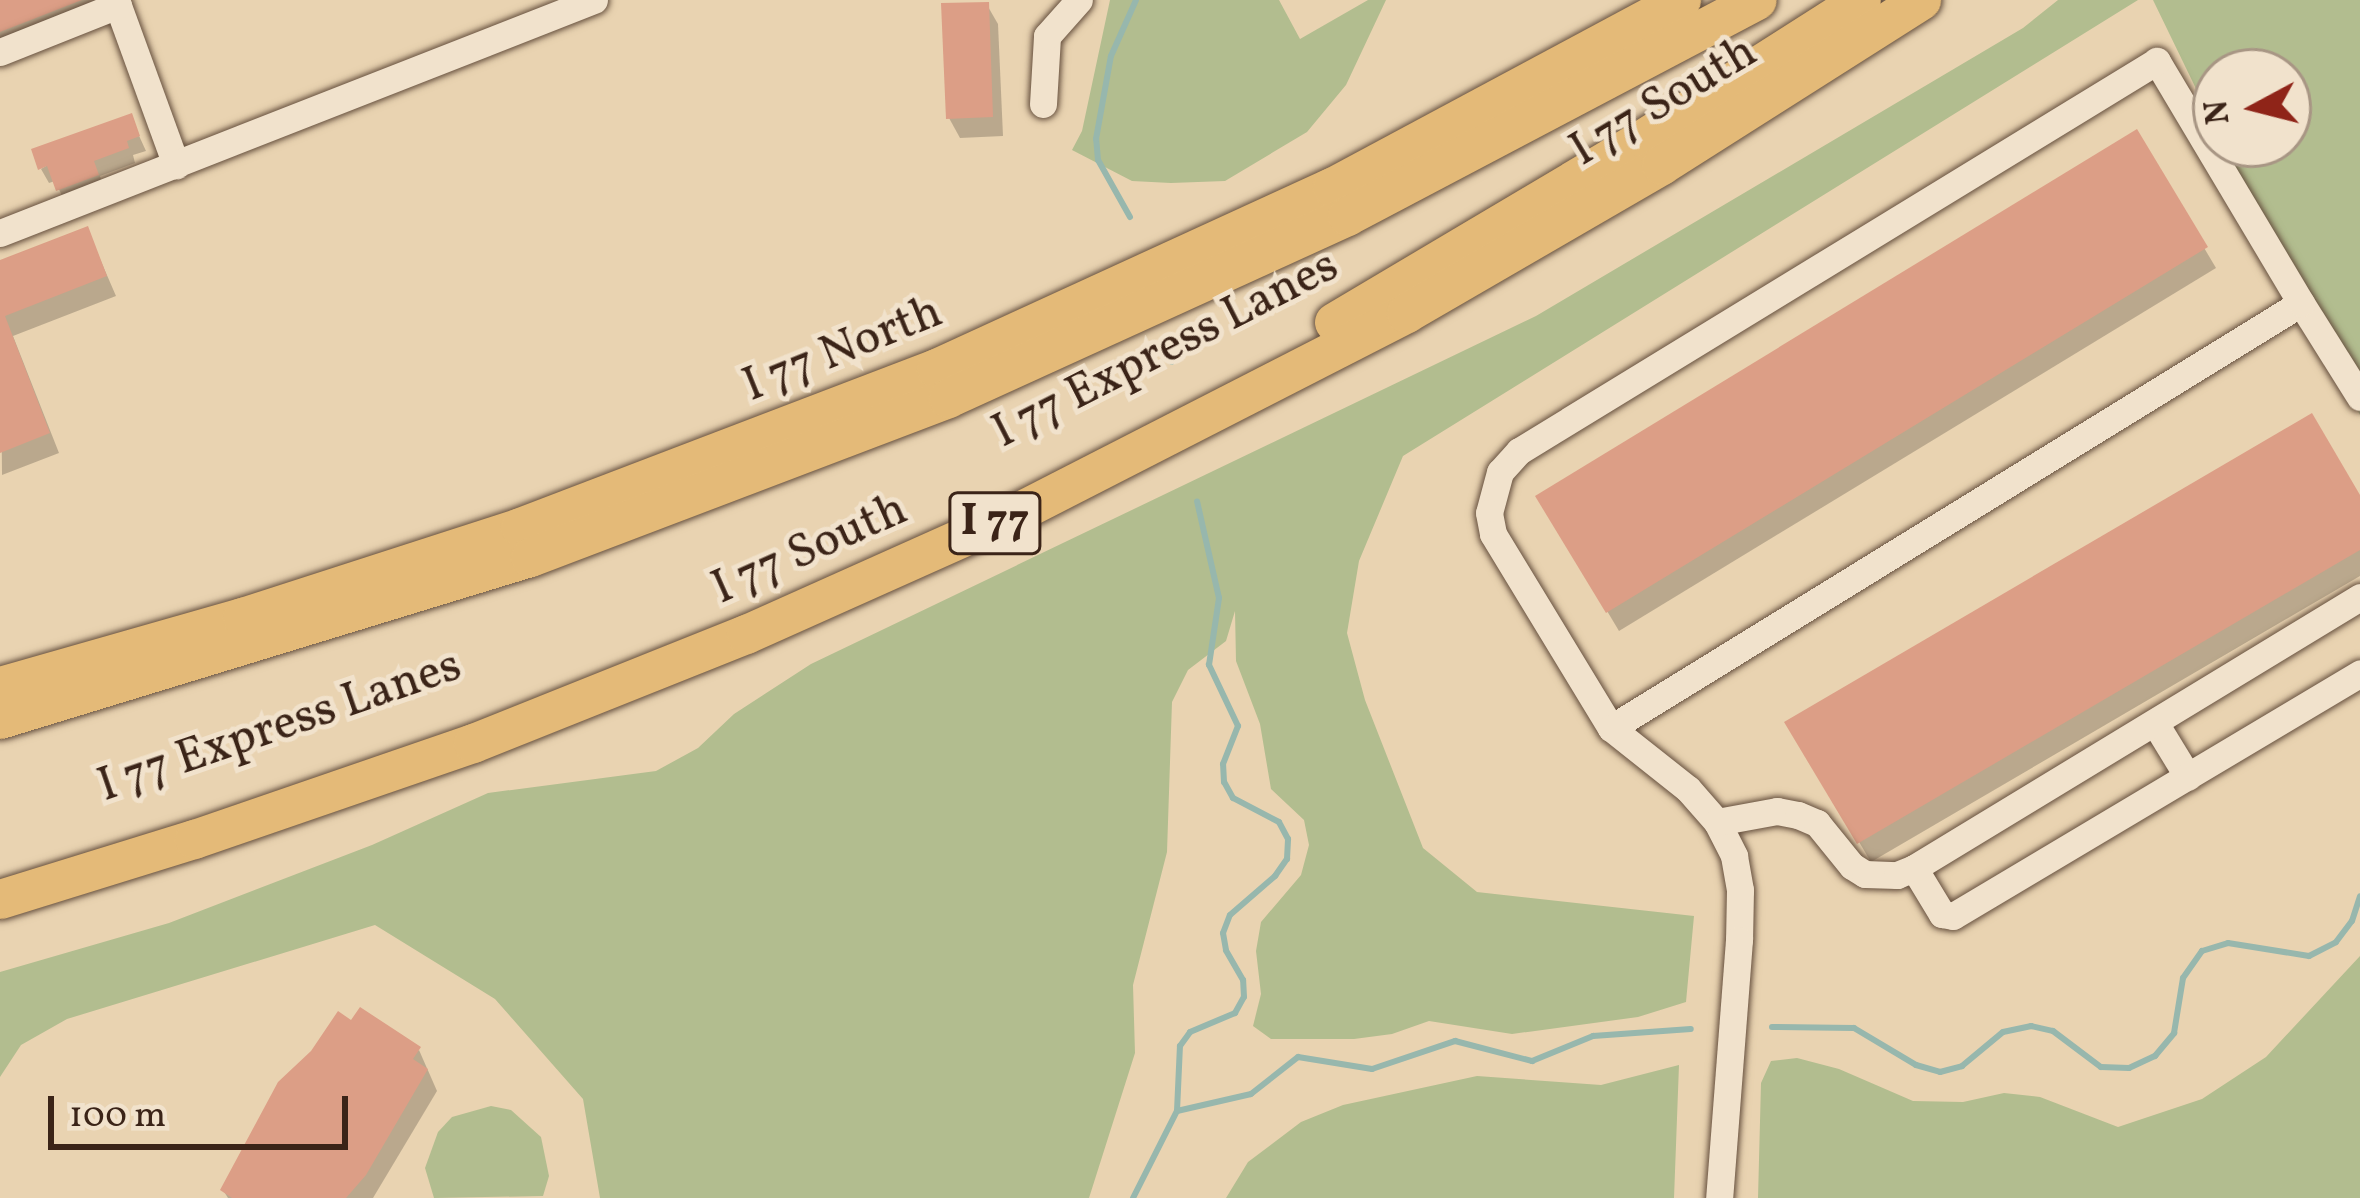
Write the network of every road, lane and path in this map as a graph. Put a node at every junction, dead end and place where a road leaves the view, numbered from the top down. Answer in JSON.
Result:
{"nodes":[{"id":1,"x":594,"y":0,"type":"edge"},
{"id":2,"x":1079,"y":0,"type":"edge"},
{"id":3,"x":1681,"y":0,"type":"edge"},
{"id":4,"x":1757,"y":0,"type":"edge"},
{"id":5,"x":1861,"y":0,"type":"edge"},
{"id":6,"x":1921,"y":0,"type":"edge"},
{"id":7,"x":117,"y":3,"type":"edge"},
{"id":8,"x":0,"y":52,"type":"edge"},
{"id":9,"x":1042,"y":104,"type":"dead end"},
{"id":10,"x":176,"y":165,"type":"junction"},
{"id":11,"x":0,"y":232,"type":"edge"},
{"id":12,"x":2301,"y":303,"type":"junction"},
{"id":13,"x":2360,"y":397,"type":"edge"},
{"id":14,"x":2360,"y":597,"type":"edge"},
{"id":15,"x":2360,"y":673,"type":"edge"},
{"id":16,"x":0,"y":686,"type":"edge"},
{"id":17,"x":0,"y":718,"type":"edge"},
{"id":18,"x":2155,"y":723,"type":"junction"},
{"id":19,"x":1611,"y":728,"type":"junction"},
{"id":20,"x":2188,"y":777,"type":"junction"},
{"id":21,"x":1717,"y":822,"type":"junction"},
{"id":22,"x":1914,"y":868,"type":"junction"},
{"id":23,"x":0,"y":872,"type":"edge"},
{"id":24,"x":0,"y":899,"type":"edge"},
{"id":25,"x":1719,"y":1198,"type":"edge"}],
"edges":[{"from":1,"to":10,"type":"street"},
{"from":2,"to":9,"type":"street"},
{"from":3,"to":16,"type":"highway","name":"I 77 North"},
{"from":4,"to":17,"type":"highway","name":"I 77 Express Lanes"},
{"from":5,"to":23,"type":"highway","name":"I 77 Express Lanes","number":"I 77"},
{"from":6,"to":24,"type":"highway","name":"I 77 South","number":"I 77"},
{"from":7,"to":8,"type":"street"},
{"from":7,"to":10,"type":"street"},
{"from":10,"to":11,"type":"street"},
{"from":12,"to":13,"type":"street"},
{"from":12,"to":19,"type":"street"},
{"from":12,"to":19,"type":"street"},
{"from":14,"to":18,"type":"street"},
{"from":15,"to":20,"type":"street"},
{"from":18,"to":20,"type":"street"},
{"from":18,"to":22,"type":"street"},
{"from":19,"to":21,"type":"street"},
{"from":20,"to":22,"type":"street"},
{"from":21,"to":22,"type":"street"},
{"from":21,"to":25,"type":"street"}]}
